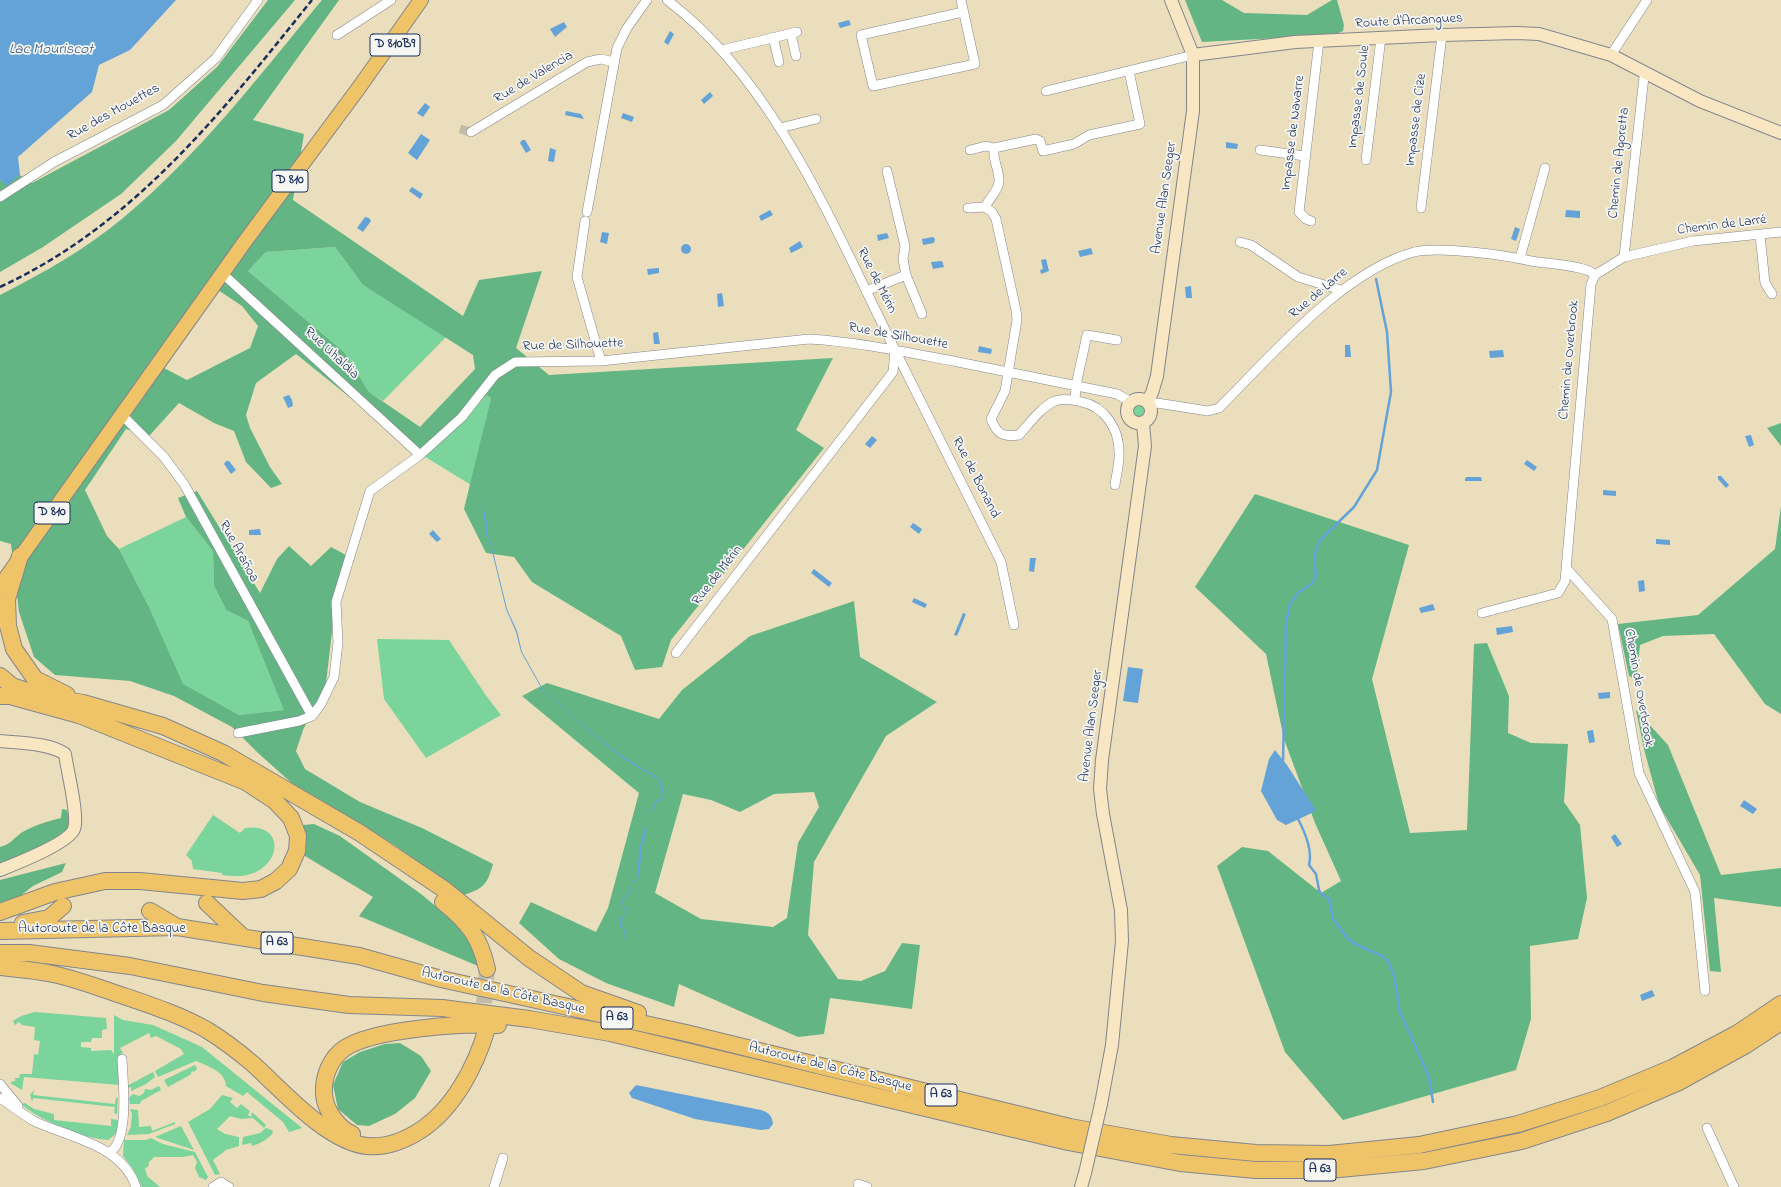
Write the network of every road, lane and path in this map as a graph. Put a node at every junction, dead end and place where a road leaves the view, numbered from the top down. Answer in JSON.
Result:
{"nodes":[{"id":1,"x":258,"y":0,"type":"edge"},
{"id":2,"x":391,"y":0,"type":"edge"},
{"id":3,"x":419,"y":0,"type":"edge"},
{"id":4,"x":431,"y":0,"type":"edge"},
{"id":5,"x":647,"y":0,"type":"edge"},
{"id":6,"x":668,"y":0,"type":"edge"},
{"id":7,"x":961,"y":0,"type":"edge"},
{"id":8,"x":1171,"y":0,"type":"edge"},
{"id":9,"x":1647,"y":0,"type":"edge"},
{"id":10,"x":963,"y":12,"type":"junction"},
{"id":11,"x":337,"y":35,"type":"dead end"},
{"id":12,"x":1442,"y":35,"type":"junction"},
{"id":13,"x":774,"y":37,"type":"junction"},
{"id":14,"x":1381,"y":38,"type":"junction"},
{"id":15,"x":1319,"y":41,"type":"junction"},
{"id":16,"x":722,"y":50,"type":"junction"},
{"id":17,"x":1193,"y":55,"type":"junction"},
{"id":18,"x":796,"y":56,"type":"dead end"},
{"id":19,"x":1617,"y":57,"type":"junction"},
{"id":20,"x":614,"y":62,"type":"junction"},
{"id":21,"x":779,"y":62,"type":"dead end"},
{"id":22,"x":1129,"y":71,"type":"junction"},
{"id":23,"x":1646,"y":72,"type":"junction"},
{"id":24,"x":358,"y":89,"type":"junction"},
{"id":25,"x":1046,"y":91,"type":"dead end"},
{"id":26,"x":816,"y":119,"type":"dead end"},
{"id":27,"x":780,"y":128,"type":"junction"},
{"id":28,"x":471,"y":132,"type":"dead end"},
{"id":29,"x":1781,"y":133,"type":"edge"},
{"id":30,"x":994,"y":148,"type":"junction"},
{"id":31,"x":970,"y":150,"type":"dead end"},
{"id":32,"x":1260,"y":150,"type":"dead end"},
{"id":33,"x":1305,"y":156,"type":"junction"},
{"id":34,"x":1366,"y":160,"type":"dead end"},
{"id":35,"x":1545,"y":168,"type":"dead end"},
{"id":36,"x":887,"y":171,"type":"dead end"},
{"id":37,"x":0,"y":197,"type":"edge"},
{"id":38,"x":985,"y":207,"type":"junction"},
{"id":39,"x":968,"y":208,"type":"dead end"},
{"id":40,"x":1421,"y":208,"type":"dead end"},
{"id":41,"x":587,"y":212,"type":"dead end"},
{"id":42,"x":584,"y":221,"type":"dead end"},
{"id":43,"x":1311,"y":221,"type":"dead end"},
{"id":44,"x":1781,"y":232,"type":"edge"},
{"id":45,"x":1760,"y":235,"type":"junction"},
{"id":46,"x":1240,"y":242,"type":"dead end"},
{"id":47,"x":1520,"y":258,"type":"junction"},
{"id":48,"x":1624,"y":258,"type":"junction"},
{"id":49,"x":223,"y":274,"type":"junction"},
{"id":50,"x":906,"y":275,"type":"junction"},
{"id":51,"x":1596,"y":275,"type":"junction"},
{"id":52,"x":1341,"y":290,"type":"junction"},
{"id":53,"x":866,"y":292,"type":"junction"},
{"id":54,"x":1772,"y":294,"type":"dead end"},
{"id":55,"x":922,"y":314,"type":"dead end"},
{"id":56,"x":1117,"y":340,"type":"dead end"},
{"id":57,"x":895,"y":350,"type":"junction"},
{"id":58,"x":600,"y":361,"type":"junction"},
{"id":59,"x":1008,"y":372,"type":"junction"},
{"id":60,"x":1076,"y":385,"type":"junction"},
{"id":61,"x":1075,"y":401,"type":"junction"},
{"id":62,"x":1131,"y":402,"type":"junction"},
{"id":63,"x":1149,"y":404,"type":"junction"},
{"id":64,"x":122,"y":415,"type":"junction"},
{"id":65,"x":1143,"y":423,"type":"junction"},
{"id":66,"x":420,"y":455,"type":"junction"},
{"id":67,"x":1115,"y":485,"type":"dead end"},
{"id":68,"x":20,"y":556,"type":"junction"},
{"id":69,"x":1567,"y":569,"type":"junction"},
{"id":70,"x":0,"y":586,"type":"edge"},
{"id":71,"x":1482,"y":613,"type":"dead end"},
{"id":72,"x":1014,"y":625,"type":"dead end"},
{"id":73,"x":676,"y":653,"type":"dead end"},
{"id":74,"x":0,"y":676,"type":"edge"},
{"id":75,"x":0,"y":696,"type":"edge"},
{"id":76,"x":83,"y":703,"type":"junction"},
{"id":77,"x":312,"y":716,"type":"junction"},
{"id":78,"x":238,"y":733,"type":"dead end"},
{"id":79,"x":0,"y":741,"type":"edge"},
{"id":80,"x":246,"y":782,"type":"junction"},
{"id":81,"x":0,"y":870,"type":"edge"},
{"id":82,"x":428,"y":879,"type":"junction"},
{"id":83,"x":207,"y":903,"type":"dead end"},
{"id":84,"x":63,"y":906,"type":"dead end"},
{"id":85,"x":0,"y":912,"type":"edge"},
{"id":86,"x":150,"y":912,"type":"dead end"},
{"id":87,"x":177,"y":927,"type":"junction"},
{"id":88,"x":2,"y":931,"type":"edge"},
{"id":89,"x":244,"y":938,"type":"junction"},
{"id":90,"x":0,"y":953,"type":"edge"},
{"id":91,"x":0,"y":967,"type":"edge"},
{"id":92,"x":1705,"y":991,"type":"dead end"},
{"id":93,"x":1781,"y":1004,"type":"edge"},
{"id":94,"x":1781,"y":1022,"type":"edge"},
{"id":95,"x":610,"y":1033,"type":"junction"},
{"id":96,"x":686,"y":1033,"type":"junction"},
{"id":97,"x":122,"y":1059,"type":"dead end"},
{"id":98,"x":0,"y":1084,"type":"edge"},
{"id":99,"x":0,"y":1098,"type":"edge"},
{"id":100,"x":25,"y":1115,"type":"junction"},
{"id":101,"x":1708,"y":1128,"type":"dead end"},
{"id":102,"x":109,"y":1153,"type":"junction"},
{"id":103,"x":503,"y":1158,"type":"dead end"},
{"id":104,"x":136,"y":1187,"type":"edge"},
{"id":105,"x":213,"y":1187,"type":"edge"},
{"id":106,"x":229,"y":1187,"type":"edge"},
{"id":107,"x":494,"y":1187,"type":"edge"},
{"id":108,"x":1081,"y":1187,"type":"edge"},
{"id":109,"x":1734,"y":1187,"type":"edge"}],
"edges":[{"from":1,"to":37,"type":"street","name":"Rue des Mouettes"},
{"from":2,"to":11,"type":"street"},
{"from":3,"to":24,"type":"main road","number":"D 810"},
{"from":4,"to":24,"type":"main road","number":"D 810B9"},
{"from":5,"to":20,"type":"street"},
{"from":6,"to":16,"type":"street","name":"Rue de Mérin"},
{"from":7,"to":10,"type":"street"},
{"from":8,"to":17,"type":"main road","name":"Avenue Alan Seeger"},
{"from":9,"to":19,"type":"street"},
{"from":10,"to":10,"type":"street"},
{"from":12,"to":14,"type":"main road","name":"Route d'Arcangues"},
{"from":12,"to":19,"type":"main road","name":"Route d'Arcangues"},
{"from":12,"to":40,"type":"street","name":"Impasse de Cize"},
{"from":13,"to":16,"type":"street"},
{"from":13,"to":18,"type":"street"},
{"from":13,"to":21,"type":"street"},
{"from":14,"to":15,"type":"main road","name":"Route d'Arcangues"},
{"from":14,"to":34,"type":"street","name":"Impasse de Soule"},
{"from":15,"to":17,"type":"main road","name":"Route d'Arcangues"},
{"from":15,"to":33,"type":"street","name":"Impasse de Navarre"},
{"from":16,"to":27,"type":"street","name":"Rue de Mérin"},
{"from":17,"to":22,"type":"street"},
{"from":17,"to":63,"type":"main road","name":"Avenue Alan Seeger"},
{"from":19,"to":23,"type":"main road","name":"Route d'Arcangues"},
{"from":20,"to":28,"type":"street","name":"Rue de Valencia"},
{"from":20,"to":41,"type":"street"},
{"from":22,"to":25,"type":"street"},
{"from":22,"to":30,"type":"street"},
{"from":23,"to":29,"type":"main road","name":"Route d'Arcangues"},
{"from":23,"to":48,"type":"street","name":"Chemin de Agoretta"},
{"from":24,"to":49,"type":"main road","number":"D 810"},
{"from":26,"to":27,"type":"street"},
{"from":27,"to":53,"type":"street","name":"Rue de Mérin"},
{"from":30,"to":31,"type":"street"},
{"from":30,"to":38,"type":"street"},
{"from":32,"to":33,"type":"street"},
{"from":33,"to":43,"type":"street","name":"Impasse de Navarre"},
{"from":35,"to":47,"type":"street"},
{"from":36,"to":50,"type":"street"},
{"from":38,"to":39,"type":"street"},
{"from":38,"to":59,"type":"street"},
{"from":42,"to":58,"type":"street"},
{"from":44,"to":45,"type":"street","name":"Chemin de Larré"},
{"from":45,"to":48,"type":"street","name":"Chemin de Larré"},
{"from":45,"to":54,"type":"street"},
{"from":46,"to":52,"type":"street"},
{"from":47,"to":51,"type":"street","name":"Rue de Larre"},
{"from":47,"to":52,"type":"street","name":"Rue de Larre"},
{"from":48,"to":51,"type":"street","name":"Chemin de Larré"},
{"from":49,"to":64,"type":"main road","number":"D 810"},
{"from":49,"to":66,"type":"street","name":"Rue Uhaldia"},
{"from":50,"to":53,"type":"street"},
{"from":50,"to":55,"type":"street"},
{"from":51,"to":69,"type":"street","name":"Chemin de Overbrook"},
{"from":52,"to":63,"type":"street","name":"Rue de Larre"},
{"from":53,"to":57,"type":"street","name":"Rue de Mérin"},
{"from":56,"to":60,"type":"street"},
{"from":57,"to":58,"type":"street","name":"Rue de Silhouette"},
{"from":57,"to":59,"type":"street","name":"Rue de Silhouette"},
{"from":57,"to":72,"type":"street","name":"Rue de Bonand"},
{"from":57,"to":73,"type":"street","name":"Rue de Mérin"},
{"from":58,"to":66,"type":"street","name":"Rue de Silhouette"},
{"from":59,"to":60,"type":"street","name":"Rue de Silhouette"},
{"from":59,"to":61,"type":"street"},
{"from":60,"to":61,"type":"street"},
{"from":60,"to":62,"type":"street","name":"Rue de Silhouette"},
{"from":61,"to":67,"type":"street"},
{"from":62,"to":63,"type":"main road"},
{"from":62,"to":65,"type":"main road"},
{"from":63,"to":65,"type":"main road"},
{"from":64,"to":68,"type":"main road","number":"D 810"},
{"from":64,"to":77,"type":"street","name":"Rue Arañoa"},
{"from":65,"to":108,"type":"main road","name":"Avenue Alan Seeger","bridge":true},
{"from":66,"to":77,"type":"street","name":"Rue de Silhouette"},
{"from":68,"to":70,"type":"main road","number":"D 810"},
{"from":68,"to":76,"type":"highway"},
{"from":69,"to":71,"type":"street"},
{"from":69,"to":92,"type":"street","name":"Chemin de Overbrook"},
{"from":74,"to":76,"type":"highway"},
{"from":75,"to":80,"type":"highway"},
{"from":76,"to":82,"type":"highway"},
{"from":77,"to":78,"type":"street"},
{"from":79,"to":81,"type":"main road"},
{"from":80,"to":82,"type":"highway"},
{"from":80,"to":85,"type":"highway"},
{"from":82,"to":96,"type":"highway"},
{"from":83,"to":89,"type":"highway"},
{"from":84,"to":88,"type":"highway"},
{"from":86,"to":87,"type":"highway"},
{"from":87,"to":88,"type":"highway","name":"Autoroute de la Côte Basque","number":"A 63"},
{"from":87,"to":89,"type":"highway","name":"Autoroute de la Côte Basque","number":"A 63"},
{"from":89,"to":96,"type":"highway","name":"Autoroute de la Côte Basque","number":"A 63"},
{"from":90,"to":95,"type":"highway","name":"Autoroute de la Côte Basque","number":"A 63"},
{"from":91,"to":95,"type":"highway"},
{"from":93,"to":96,"type":"highway","name":"Autoroute de la Côte Basque","number":"A 63"},
{"from":94,"to":95,"type":"highway","name":"Autoroute de la Côte Basque","number":"A 63"},
{"from":97,"to":102,"type":"street"},
{"from":98,"to":100,"type":"street"},
{"from":99,"to":100,"type":"street"},
{"from":100,"to":102,"type":"street"},
{"from":101,"to":109,"type":"street"},
{"from":102,"to":104,"type":"street"},
{"from":103,"to":107,"type":"street"},
{"from":105,"to":106,"type":"street"}]}
